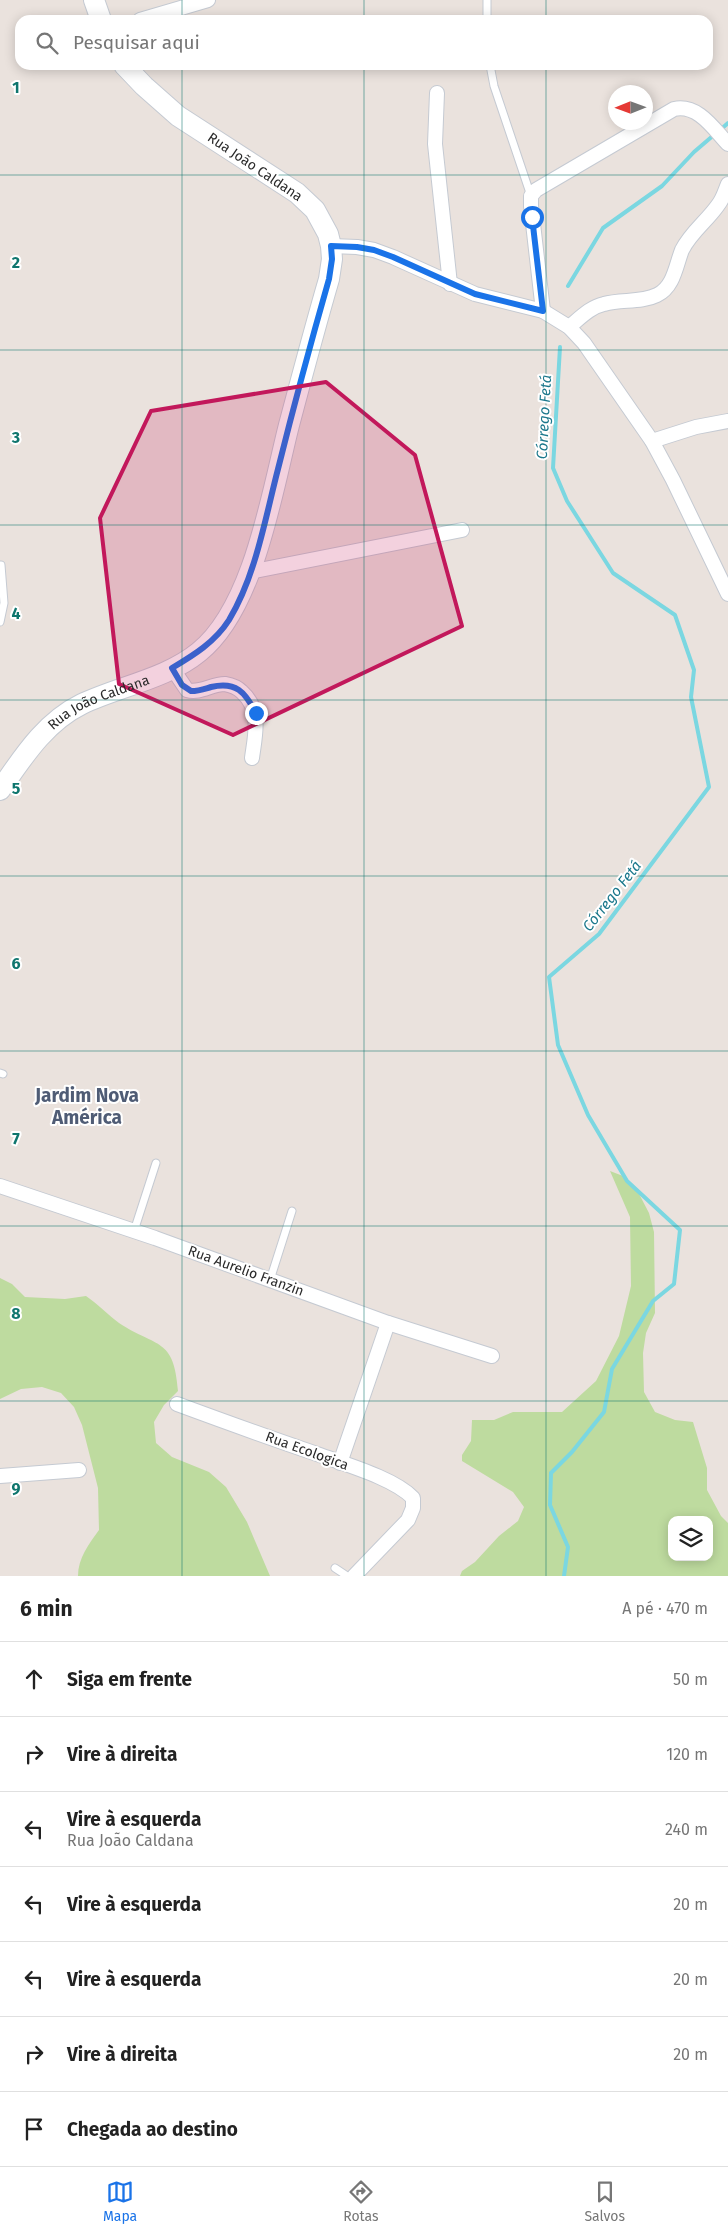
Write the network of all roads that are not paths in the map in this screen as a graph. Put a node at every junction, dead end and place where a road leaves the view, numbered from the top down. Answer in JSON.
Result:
{"nodes":[{"id":1,"x":94,"y":0,"type":"edge"},
{"id":2,"x":208,"y":0,"type":"edge"},
{"id":3,"x":487,"y":0,"type":"edge"},
{"id":4,"x":98,"y":15,"type":"edge"},
{"id":5,"x":157,"y":15,"type":"edge"},
{"id":6,"x":487,"y":15,"type":"edge"},
{"id":7,"x":129,"y":70,"type":"edge"},
{"id":8,"x":491,"y":70,"type":"edge"},
{"id":9,"x":437,"y":94,"type":"dead end"},
{"id":10,"x":728,"y":144,"type":"edge"},
{"id":11,"x":728,"y":184,"type":"edge"},
{"id":12,"x":531,"y":196,"type":"junction"},
{"id":13,"x":331,"y":246,"type":"junction"},
{"id":14,"x":450,"y":284,"type":"junction"},
{"id":15,"x":543,"y":311,"type":"junction"},
{"id":16,"x":569,"y":327,"type":"junction"},
{"id":17,"x":728,"y":421,"type":"edge"},
{"id":18,"x":652,"y":441,"type":"junction"},
{"id":19,"x":462,"y":530,"type":"dead end"},
{"id":20,"x":1,"y":565,"type":"edge"},
{"id":21,"x":250,"y":572,"type":"junction"},
{"id":22,"x":728,"y":594,"type":"edge"},
{"id":23,"x":0,"y":622,"type":"edge"},
{"id":24,"x":172,"y":668,"type":"junction"},
{"id":25,"x":252,"y":758,"type":"dead end"},
{"id":26,"x":0,"y":790,"type":"edge"},
{"id":27,"x":156,"y":1162,"type":"dead end"},
{"id":28,"x":0,"y":1186,"type":"edge"},
{"id":29,"x":292,"y":1210,"type":"dead end"},
{"id":30,"x":134,"y":1231,"type":"junction"},
{"id":31,"x":270,"y":1280,"type":"junction"},
{"id":32,"x":388,"y":1323,"type":"junction"},
{"id":33,"x":492,"y":1356,"type":"dead end"},
{"id":34,"x":177,"y":1404,"type":"dead end"},
{"id":35,"x":340,"y":1463,"type":"junction"},
{"id":36,"x":79,"y":1470,"type":"dead end"},
{"id":37,"x":0,"y":1476,"type":"edge"},
{"id":38,"x":335,"y":1568,"type":"dead end"},
{"id":39,"x":347,"y":1576,"type":"edge"},
{"id":40,"x":354,"y":1576,"type":"edge"}],
"edges":[{"from":1,"to":4,"type":"street"},
{"from":2,"to":5,"type":"street"},
{"from":3,"to":6,"type":"lane"},
{"from":7,"to":13,"type":"street","name":"Rua João Caldana"},
{"from":8,"to":12,"type":"lane"},
{"from":9,"to":14,"type":"street"},
{"from":10,"to":12,"type":"street"},
{"from":11,"to":16,"type":"street"},
{"from":12,"to":15,"type":"street"},
{"from":13,"to":14,"type":"street"},
{"from":13,"to":21,"type":"street","name":"Rua João Caldana"},
{"from":14,"to":15,"type":"street"},
{"from":15,"to":16,"type":"street"},
{"from":16,"to":18,"type":"street"},
{"from":17,"to":18,"type":"street"},
{"from":18,"to":22,"type":"street"},
{"from":19,"to":21,"type":"street"},
{"from":20,"to":23,"type":"lane"},
{"from":21,"to":24,"type":"street","name":"Rua João Caldana"},
{"from":24,"to":25,"type":"street"},
{"from":24,"to":26,"type":"street","name":"Rua João Caldana"},
{"from":27,"to":30,"type":"lane"},
{"from":28,"to":30,"type":"street","name":"Rua Aurelio Franzin"},
{"from":29,"to":31,"type":"lane"},
{"from":30,"to":31,"type":"street","name":"Rua Aurelio Franzin"},
{"from":31,"to":32,"type":"street","name":"Rua Aurelio Franzin"},
{"from":32,"to":33,"type":"street","name":"Rua Aurelio Franzin"},
{"from":32,"to":35,"type":"street"},
{"from":34,"to":35,"type":"street","name":"Rua Ecologica"},
{"from":35,"to":40,"type":"street","name":"Rua Ecologica"},
{"from":36,"to":37,"type":"street"},
{"from":38,"to":39,"type":"lane"}]}
